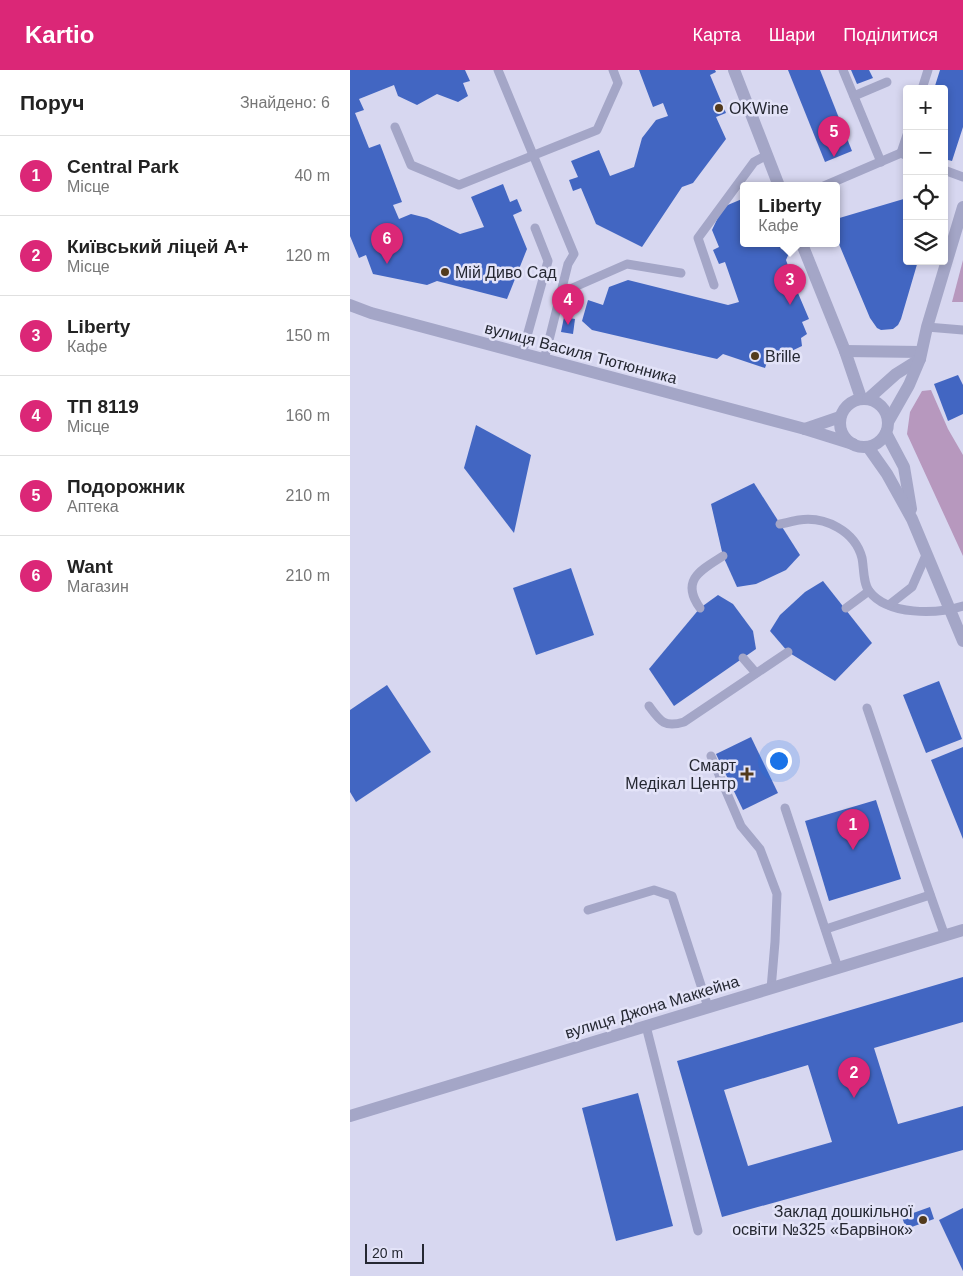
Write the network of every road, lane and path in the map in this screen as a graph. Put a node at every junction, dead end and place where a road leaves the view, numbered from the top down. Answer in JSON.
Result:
{"nodes":[{"id":1,"x":498,"y":70,"type":"edge"},
{"id":2,"x":613,"y":70,"type":"edge"},
{"id":3,"x":734,"y":70,"type":"edge"},
{"id":4,"x":843,"y":70,"type":"edge"},
{"id":5,"x":928,"y":70,"type":"edge"},
{"id":6,"x":887,"y":82,"type":"dead end"},
{"id":7,"x":923,"y":85,"type":"edge"},
{"id":8,"x":854,"y":96,"type":"junction"},
{"id":9,"x":395,"y":127,"type":"dead end"},
{"id":10,"x":903,"y":154,"type":"edge"},
{"id":11,"x":533,"y":155,"type":"junction"},
{"id":12,"x":767,"y":155,"type":"junction"},
{"id":13,"x":881,"y":162,"type":"junction"},
{"id":14,"x":948,"y":171,"type":"edge"},
{"id":15,"x":963,"y":177,"type":"edge"},
{"id":16,"x":777,"y":182,"type":"edge"},
{"id":17,"x":834,"y":182,"type":"edge"},
{"id":18,"x":963,"y":207,"type":"edge"},
{"id":19,"x":535,"y":228,"type":"dead end"},
{"id":20,"x":803,"y":247,"type":"edge"},
{"id":21,"x":681,"y":273,"type":"dead end"},
{"id":22,"x":714,"y":285,"type":"dead end"},
{"id":23,"x":561,"y":293,"type":"junction"},
{"id":24,"x":350,"y":304,"type":"edge"},
{"id":25,"x":927,"y":327,"type":"junction"},
{"id":26,"x":963,"y":330,"type":"edge"},
{"id":27,"x":845,"y":351,"type":"junction"},
{"id":28,"x":522,"y":354,"type":"junction"},
{"id":29,"x":920,"y":356,"type":"junction"},
{"id":30,"x":544,"y":360,"type":"junction"},
{"id":31,"x":865,"y":399,"type":"junction"},
{"id":32,"x":840,"y":417,"type":"junction"},
{"id":33,"x":887,"y":428,"type":"junction"},
{"id":34,"x":805,"y":430,"type":"junction"},
{"id":35,"x":853,"y":444,"type":"junction"},
{"id":36,"x":868,"y":447,"type":"junction"},
{"id":37,"x":912,"y":519,"type":"junction"},
{"id":38,"x":780,"y":524,"type":"dead end"},
{"id":39,"x":926,"y":555,"type":"junction"},
{"id":40,"x":723,"y":556,"type":"dead end"},
{"id":41,"x":869,"y":591,"type":"junction"},
{"id":42,"x":889,"y":604,"type":"junction"},
{"id":43,"x":963,"y":606,"type":"edge"},
{"id":44,"x":700,"y":608,"type":"dead end"},
{"id":45,"x":846,"y":608,"type":"dead end"},
{"id":46,"x":950,"y":610,"type":"junction"},
{"id":47,"x":963,"y":640,"type":"edge"},
{"id":48,"x":788,"y":652,"type":"dead end"},
{"id":49,"x":743,"y":658,"type":"dead end"},
{"id":50,"x":756,"y":673,"type":"junction"},
{"id":51,"x":649,"y":706,"type":"dead end"},
{"id":52,"x":867,"y":708,"type":"dead end"},
{"id":53,"x":711,"y":756,"type":"dead end"},
{"id":54,"x":785,"y":808,"type":"dead end"},
{"id":55,"x":930,"y":895,"type":"junction"},
{"id":56,"x":588,"y":910,"type":"dead end"},
{"id":57,"x":826,"y":929,"type":"junction"},
{"id":58,"x":963,"y":930,"type":"edge"},
{"id":59,"x":945,"y":936,"type":"junction"},
{"id":60,"x":838,"y":968,"type":"junction"},
{"id":61,"x":770,"y":989,"type":"junction"},
{"id":62,"x":708,"y":1007,"type":"junction"},
{"id":63,"x":646,"y":1026,"type":"junction"},
{"id":64,"x":350,"y":1116,"type":"edge"},
{"id":65,"x":698,"y":1231,"type":"dead end"}],
"edges":[{"from":1,"to":11,"type":"lane"},
{"from":2,"to":11,"type":"lane"},
{"from":3,"to":12,"type":"street"},
{"from":4,"to":8,"type":"lane"},
{"from":5,"to":7,"type":"lane"},
{"from":6,"to":8,"type":"lane"},
{"from":8,"to":13,"type":"lane"},
{"from":9,"to":11,"type":"lane"},
{"from":10,"to":13,"type":"lane"},
{"from":11,"to":23,"type":"lane"},
{"from":12,"to":16,"type":"street"},
{"from":12,"to":22,"type":"lane"},
{"from":13,"to":17,"type":"lane"},
{"from":14,"to":15,"type":"lane"},
{"from":18,"to":25,"type":"street"},
{"from":19,"to":28,"type":"lane"},
{"from":20,"to":27,"type":"street"},
{"from":21,"to":23,"type":"lane"},
{"from":23,"to":30,"type":"lane"},
{"from":24,"to":28,"type":"street","name":"вулиця Василя Тютюнника"},
{"from":25,"to":26,"type":"lane"},
{"from":25,"to":29,"type":"street"},
{"from":27,"to":29,"type":"street"},
{"from":27,"to":31,"type":"street"},
{"from":28,"to":30,"type":"street","name":"вулиця Василя Тютюнника"},
{"from":29,"to":31,"type":"street"},
{"from":29,"to":33,"type":"street"},
{"from":30,"to":34,"type":"street","name":"вулиця Василя Тютюнника"},
{"from":31,"to":32,"type":"street"},
{"from":31,"to":33,"type":"street"},
{"from":32,"to":34,"type":"street"},
{"from":32,"to":35,"type":"street"},
{"from":33,"to":36,"type":"street"},
{"from":33,"to":37,"type":"street"},
{"from":34,"to":35,"type":"street","name":"вулиця Василя Тютюнника"},
{"from":35,"to":36,"type":"street"},
{"from":36,"to":37,"type":"street"},
{"from":37,"to":39,"type":"street"},
{"from":38,"to":41,"type":"lane"},
{"from":39,"to":42,"type":"lane"},
{"from":39,"to":46,"type":"street"},
{"from":40,"to":44,"type":"lane"},
{"from":41,"to":42,"type":"lane"},
{"from":41,"to":45,"type":"lane"},
{"from":42,"to":46,"type":"lane"},
{"from":43,"to":46,"type":"lane"},
{"from":46,"to":47,"type":"street"},
{"from":48,"to":50,"type":"lane"},
{"from":49,"to":50,"type":"lane"},
{"from":50,"to":51,"type":"lane"},
{"from":52,"to":55,"type":"lane"},
{"from":53,"to":61,"type":"lane"},
{"from":54,"to":57,"type":"lane"},
{"from":55,"to":57,"type":"lane"},
{"from":55,"to":59,"type":"lane"},
{"from":56,"to":62,"type":"lane"},
{"from":57,"to":60,"type":"lane"},
{"from":58,"to":59,"type":"street","name":"вулиця Джона Маккейна"},
{"from":59,"to":60,"type":"street","name":"вулиця Джона Маккейна"},
{"from":60,"to":61,"type":"street","name":"вулиця Джона Маккейна"},
{"from":61,"to":62,"type":"street","name":"вулиця Джона Маккейна"},
{"from":62,"to":63,"type":"street","name":"вулиця Джона Маккейна"},
{"from":63,"to":64,"type":"street","name":"вулиця Джона Маккейна"},
{"from":63,"to":65,"type":"lane"}]}
